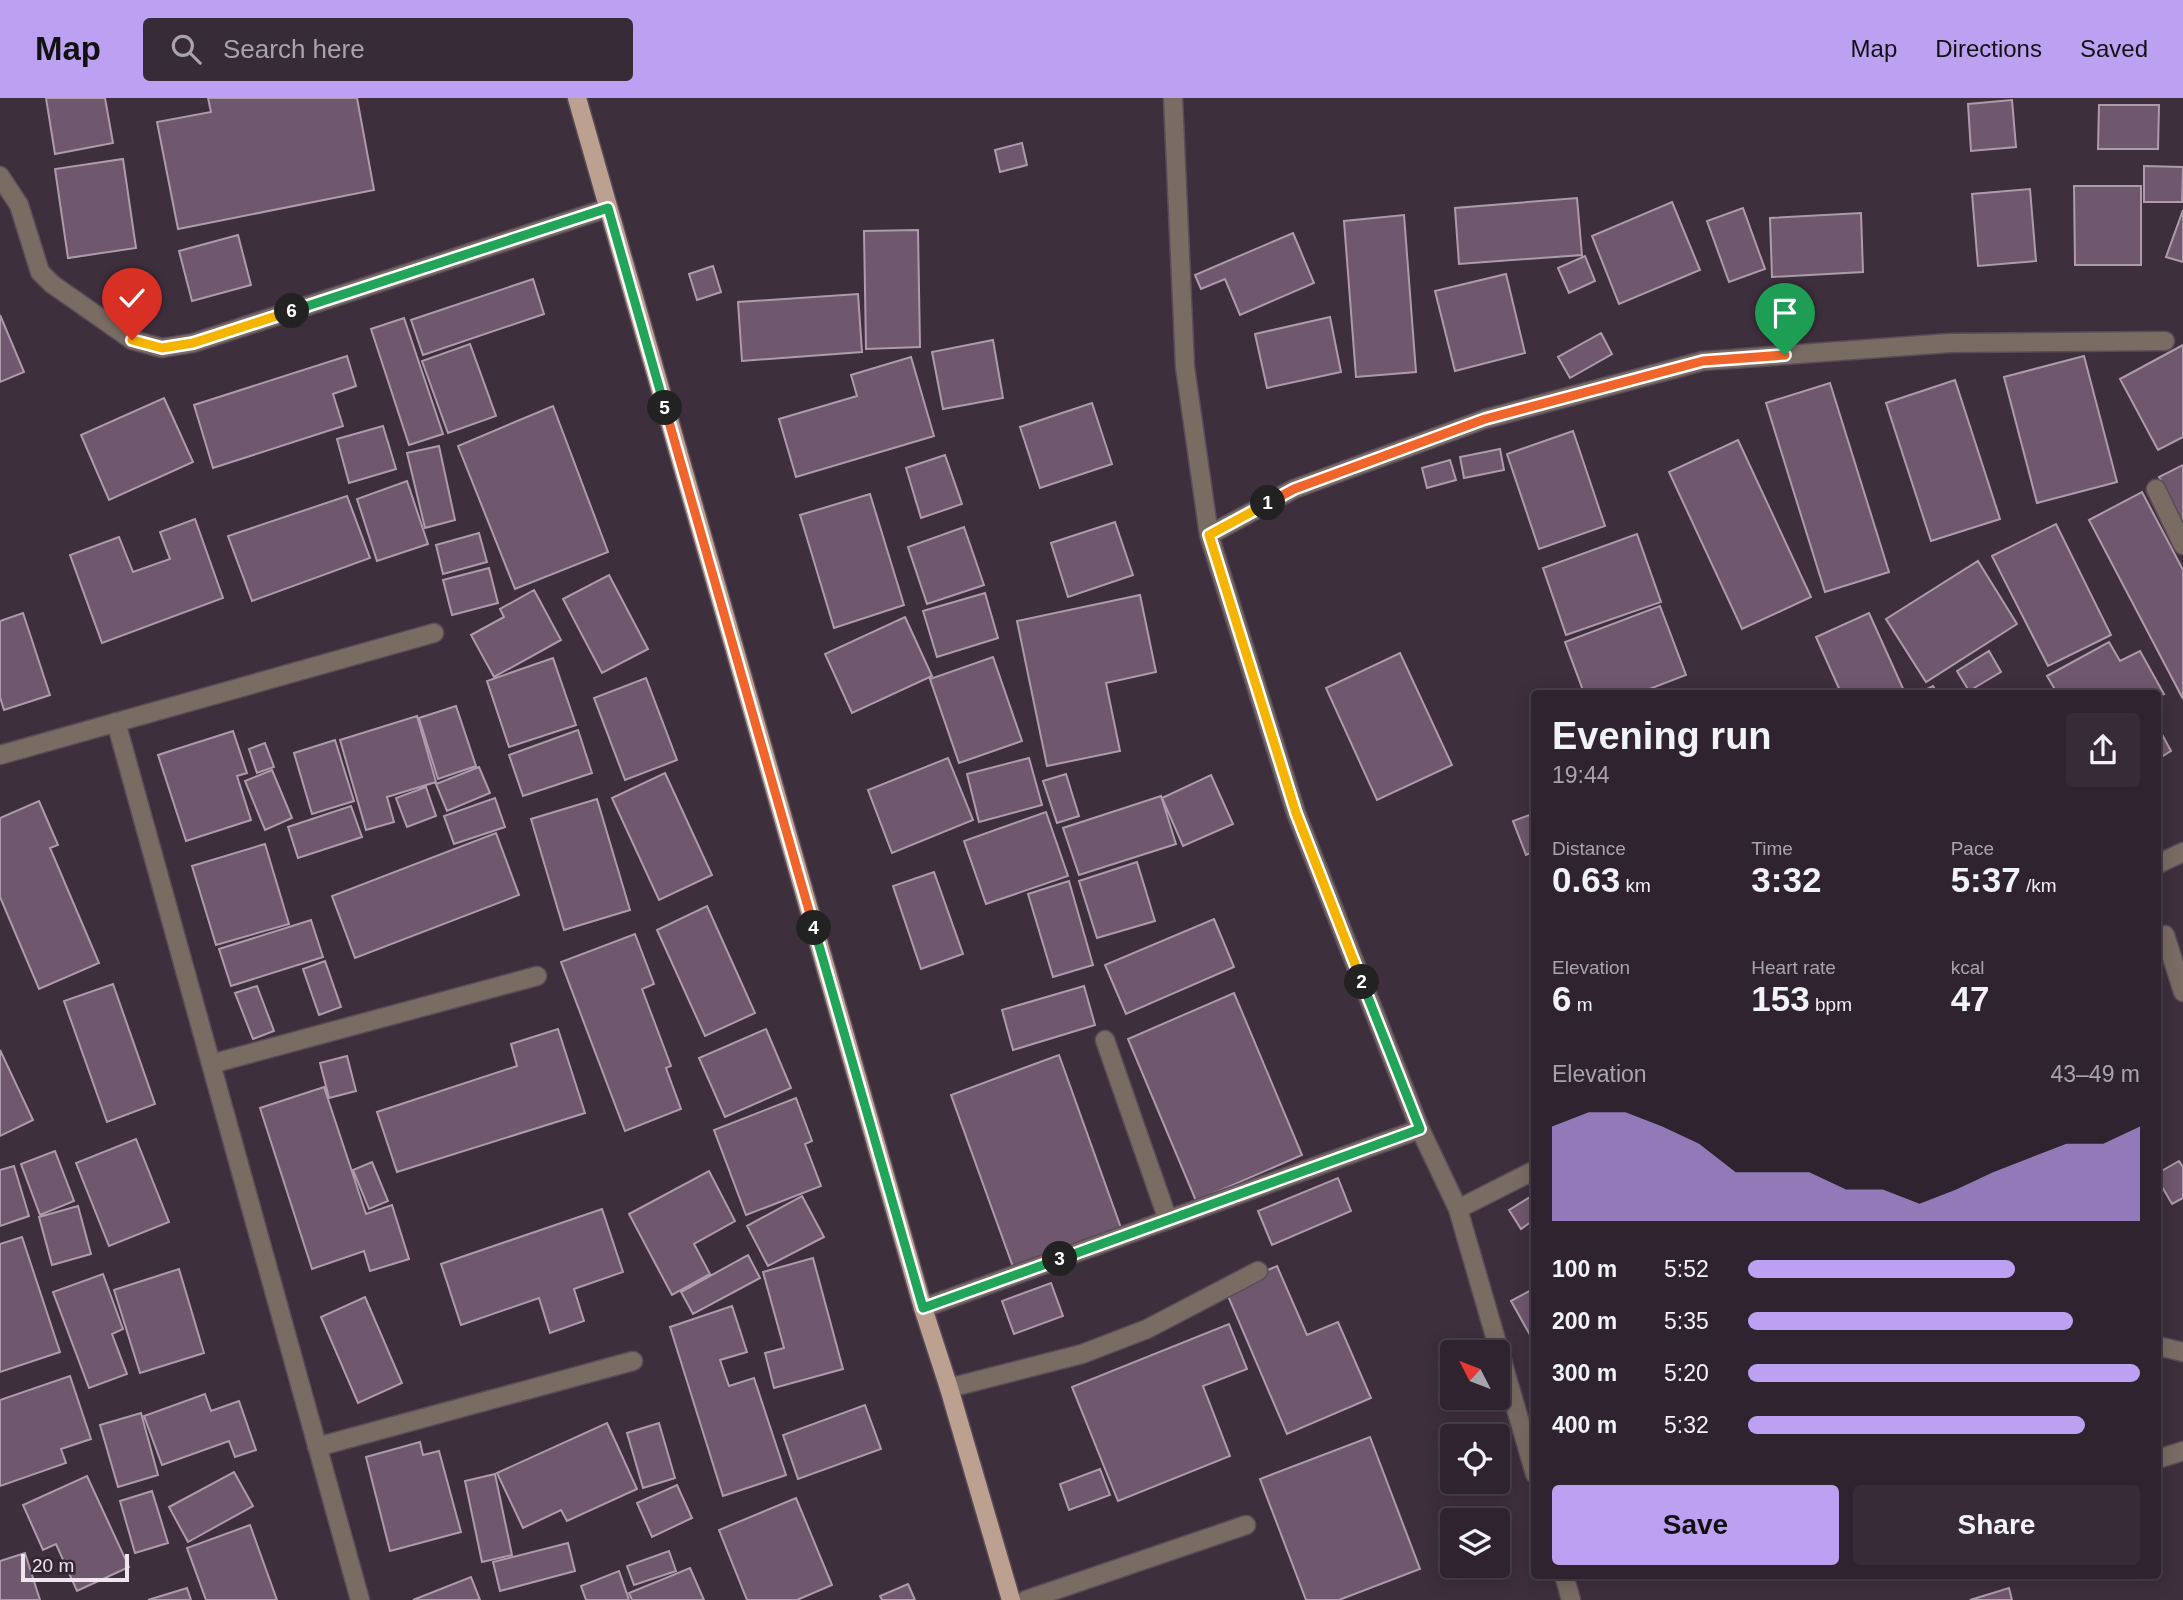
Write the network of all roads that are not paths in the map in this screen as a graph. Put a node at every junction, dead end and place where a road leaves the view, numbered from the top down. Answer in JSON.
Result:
{"nodes":[{"id":1,"x":577,"y":98,"type":"edge"},
{"id":2,"x":1173,"y":98,"type":"edge"},
{"id":3,"x":0,"y":176,"type":"edge"},
{"id":4,"x":608,"y":208,"type":"junction"},
{"id":5,"x":2165,"y":341,"type":"dead end"},
{"id":6,"x":2156,"y":489,"type":"dead end"},
{"id":7,"x":1209,"y":535,"type":"junction"},
{"id":8,"x":2183,"y":545,"type":"edge"},
{"id":9,"x":434,"y":633,"type":"dead end"},
{"id":10,"x":116,"y":722,"type":"junction"},
{"id":11,"x":0,"y":755,"type":"edge"},
{"id":12,"x":2183,"y":852,"type":"edge"},
{"id":13,"x":2161,"y":863,"type":"edge"},
{"id":14,"x":2165,"y":935,"type":"dead end"},
{"id":15,"x":537,"y":976,"type":"dead end"},
{"id":16,"x":2183,"y":992,"type":"edge"},
{"id":17,"x":1105,"y":1040,"type":"dead end"},
{"id":18,"x":211,"y":1064,"type":"junction"},
{"id":19,"x":1420,"y":1129,"type":"junction"},
{"id":20,"x":1531,"y":1172,"type":"edge"},
{"id":21,"x":1458,"y":1209,"type":"junction"},
{"id":22,"x":1168,"y":1220,"type":"junction"},
{"id":23,"x":1258,"y":1272,"type":"dead end"},
{"id":24,"x":923,"y":1308,"type":"junction"},
{"id":25,"x":2161,"y":1347,"type":"edge"},
{"id":26,"x":2183,"y":1352,"type":"edge"},
{"id":27,"x":632,"y":1360,"type":"dead end"},
{"id":28,"x":949,"y":1388,"type":"junction"},
{"id":29,"x":317,"y":1447,"type":"junction"},
{"id":30,"x":2183,"y":1451,"type":"edge"},
{"id":31,"x":2161,"y":1458,"type":"edge"},
{"id":32,"x":1531,"y":1460,"type":"edge"},
{"id":33,"x":1246,"y":1525,"type":"dead end"},
{"id":34,"x":1565,"y":1579,"type":"edge"},
{"id":35,"x":360,"y":1600,"type":"edge"},
{"id":36,"x":1011,"y":1600,"type":"edge"},
{"id":37,"x":1026,"y":1600,"type":"edge"},
{"id":38,"x":1572,"y":1600,"type":"edge"}],
"edges":[{"from":1,"to":4,"type":"main road"},
{"from":2,"to":7,"type":"street"},
{"from":3,"to":4,"type":"street"},
{"from":4,"to":24,"type":"main road"},
{"from":5,"to":7,"type":"street"},
{"from":6,"to":8,"type":"street"},
{"from":7,"to":19,"type":"street"},
{"from":9,"to":10,"type":"street"},
{"from":10,"to":11,"type":"street"},
{"from":10,"to":18,"type":"street"},
{"from":12,"to":13,"type":"street"},
{"from":14,"to":16,"type":"street"},
{"from":15,"to":18,"type":"street"},
{"from":17,"to":22,"type":"street"},
{"from":18,"to":29,"type":"street"},
{"from":19,"to":21,"type":"street"},
{"from":19,"to":22,"type":"street"},
{"from":20,"to":21,"type":"street"},
{"from":21,"to":32,"type":"street"},
{"from":22,"to":24,"type":"street"},
{"from":23,"to":28,"type":"street"},
{"from":24,"to":28,"type":"main road"},
{"from":25,"to":26,"type":"street"},
{"from":27,"to":29,"type":"street"},
{"from":28,"to":36,"type":"main road"},
{"from":29,"to":35,"type":"street"},
{"from":30,"to":31,"type":"street"},
{"from":33,"to":37,"type":"street"},
{"from":34,"to":38,"type":"street"}]}
